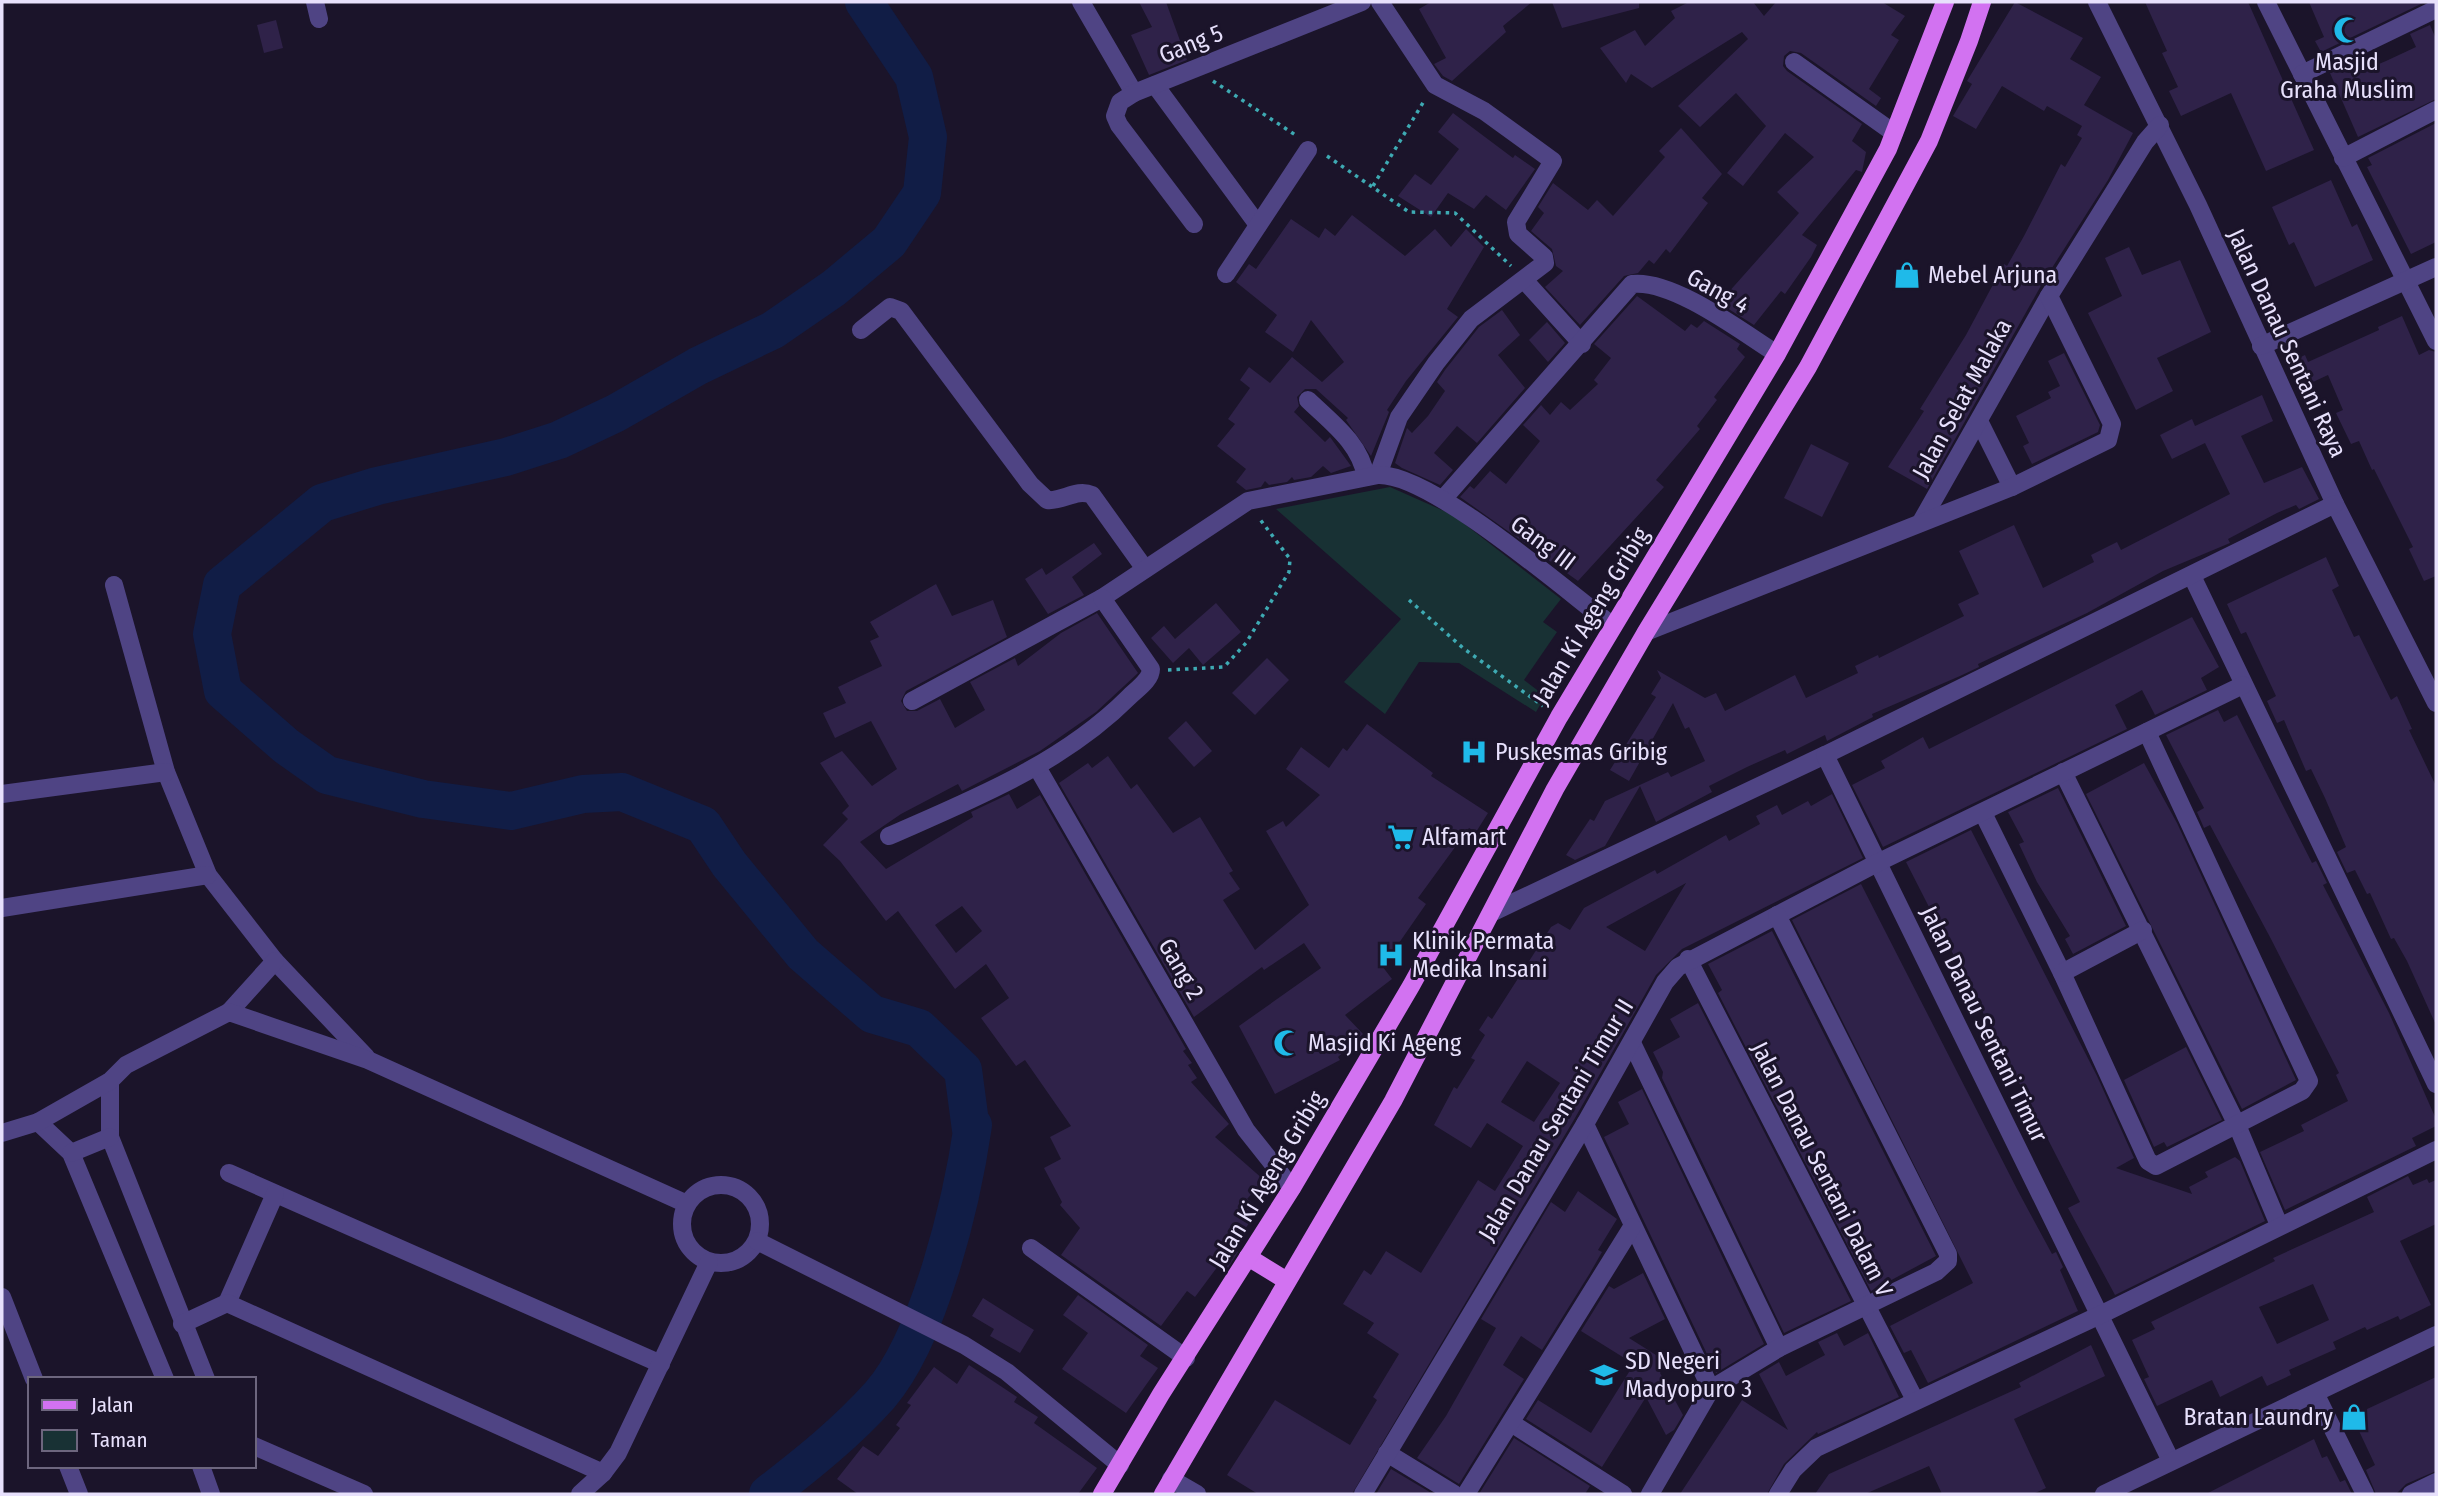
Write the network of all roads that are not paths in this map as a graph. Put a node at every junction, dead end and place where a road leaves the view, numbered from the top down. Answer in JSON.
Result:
{"nodes":[{"id":1,"x":1081,"y":2,"type":"edge"},
{"id":2,"x":1362,"y":2,"type":"edge"},
{"id":3,"x":1380,"y":2,"type":"edge"},
{"id":4,"x":1945,"y":2,"type":"edge"},
{"id":5,"x":1982,"y":2,"type":"edge"},
{"id":6,"x":2097,"y":2,"type":"edge"},
{"id":7,"x":2266,"y":2,"type":"edge"},
{"id":8,"x":2436,"y":9,"type":"edge"},
{"id":9,"x":1794,"y":62,"type":"dead end"},
{"id":10,"x":2302,"y":74,"type":"junction"},
{"id":11,"x":1155,"y":85,"type":"junction"},
{"id":12,"x":1134,"y":93,"type":"junction"},
{"id":13,"x":2436,"y":110,"type":"edge"},
{"id":14,"x":2160,"y":125,"type":"junction"},
{"id":15,"x":1894,"y":133,"type":"junction"},
{"id":16,"x":1312,"y":148,"type":"road end"},
{"id":17,"x":2343,"y":158,"type":"junction"},
{"id":18,"x":1195,"y":224,"type":"dead end"},
{"id":19,"x":1258,"y":225,"type":"junction"},
{"id":20,"x":2436,"y":267,"type":"edge"},
{"id":21,"x":1226,"y":274,"type":"dead end"},
{"id":22,"x":1525,"y":281,"type":"junction"},
{"id":23,"x":2407,"y":281,"type":"junction"},
{"id":24,"x":2049,"y":296,"type":"junction"},
{"id":25,"x":861,"y":330,"type":"dead end"},
{"id":26,"x":2436,"y":341,"type":"edge"},
{"id":27,"x":1583,"y":344,"type":"junction"},
{"id":28,"x":2261,"y":346,"type":"junction"},
{"id":29,"x":1777,"y":354,"type":"junction"},
{"id":30,"x":1308,"y":400,"type":"dead end"},
{"id":31,"x":1979,"y":421,"type":"junction"},
{"id":32,"x":1372,"y":476,"type":"junction"},
{"id":33,"x":2012,"y":487,"type":"junction"},
{"id":34,"x":1444,"y":498,"type":"junction"},
{"id":35,"x":2334,"y":504,"type":"junction"},
{"id":36,"x":1922,"y":522,"type":"junction"},
{"id":37,"x":1145,"y":569,"type":"junction"},
{"id":38,"x":2192,"y":576,"type":"junction"},
{"id":39,"x":114,"y":585,"type":"dead end"},
{"id":40,"x":1102,"y":598,"type":"junction"},
{"id":41,"x":1613,"y":626,"type":"junction"},
{"id":42,"x":1646,"y":632,"type":"junction"},
{"id":43,"x":2243,"y":685,"type":"junction"},
{"id":44,"x":912,"y":701,"type":"dead end"},
{"id":45,"x":2436,"y":703,"type":"edge"},
{"id":46,"x":2147,"y":732,"type":"junction"},
{"id":47,"x":1825,"y":755,"type":"junction"},
{"id":48,"x":1037,"y":767,"type":"junction"},
{"id":49,"x":166,"y":772,"type":"junction"},
{"id":50,"x":2063,"y":772,"type":"junction"},
{"id":51,"x":2,"y":794,"type":"edge"},
{"id":52,"x":1983,"y":813,"type":"junction"},
{"id":53,"x":888,"y":836,"type":"dead end"},
{"id":54,"x":1877,"y":863,"type":"junction"},
{"id":55,"x":208,"y":875,"type":"junction"},
{"id":56,"x":2,"y":908,"type":"edge"},
{"id":57,"x":1493,"y":912,"type":"junction"},
{"id":58,"x":1777,"y":915,"type":"junction"},
{"id":59,"x":2143,"y":930,"type":"junction"},
{"id":60,"x":1688,"y":959,"type":"junction"},
{"id":61,"x":275,"y":961,"type":"junction"},
{"id":62,"x":2062,"y":973,"type":"junction"},
{"id":63,"x":229,"y":1012,"type":"junction"},
{"id":64,"x":1632,"y":1043,"type":"junction"},
{"id":65,"x":368,"y":1060,"type":"junction"},
{"id":66,"x":110,"y":1082,"type":"junction"},
{"id":67,"x":2436,"y":1084,"type":"edge"},
{"id":68,"x":38,"y":1122,"type":"junction"},
{"id":69,"x":1585,"y":1124,"type":"junction"},
{"id":70,"x":2238,"y":1125,"type":"junction"},
{"id":71,"x":2,"y":1133,"type":"edge"},
{"id":72,"x":110,"y":1137,"type":"junction"},
{"id":73,"x":2436,"y":1150,"type":"edge"},
{"id":74,"x":71,"y":1153,"type":"junction"},
{"id":75,"x":229,"y":1173,"type":"dead end"},
{"id":76,"x":1292,"y":1188,"type":"junction"},
{"id":77,"x":275,"y":1194,"type":"junction"},
{"id":78,"x":687,"y":1203,"type":"junction"},
{"id":79,"x":2279,"y":1225,"type":"junction"},
{"id":80,"x":1632,"y":1227,"type":"junction"},
{"id":81,"x":757,"y":1241,"type":"junction"},
{"id":82,"x":1031,"y":1248,"type":"dead end"},
{"id":83,"x":1248,"y":1257,"type":"junction"},
{"id":84,"x":709,"y":1262,"type":"junction"},
{"id":85,"x":1287,"y":1281,"type":"junction"},
{"id":86,"x":2,"y":1297,"type":"edge"},
{"id":87,"x":227,"y":1303,"type":"junction"},
{"id":88,"x":1864,"y":1305,"type":"junction"},
{"id":89,"x":2100,"y":1315,"type":"junction"},
{"id":90,"x":182,"y":1324,"type":"junction"},
{"id":91,"x":2436,"y":1335,"type":"edge"},
{"id":92,"x":1779,"y":1348,"type":"junction"},
{"id":93,"x":1186,"y":1358,"type":"junction"},
{"id":94,"x":661,"y":1364,"type":"junction"},
{"id":95,"x":33,"y":1377,"type":"edge"},
{"id":96,"x":164,"y":1377,"type":"edge"},
{"id":97,"x":205,"y":1377,"type":"edge"},
{"id":98,"x":1711,"y":1389,"type":"junction"},
{"id":99,"x":2316,"y":1395,"type":"junction"},
{"id":100,"x":1914,"y":1400,"type":"junction"},
{"id":101,"x":1511,"y":1423,"type":"junction"},
{"id":102,"x":256,"y":1448,"type":"edge"},
{"id":103,"x":1387,"y":1453,"type":"junction"},
{"id":104,"x":2171,"y":1461,"type":"junction"},
{"id":105,"x":1120,"y":1465,"type":"junction"},
{"id":106,"x":69,"y":1468,"type":"edge"},
{"id":107,"x":202,"y":1468,"type":"edge"},
{"id":108,"x":603,"y":1473,"type":"junction"},
{"id":109,"x":2436,"y":1482,"type":"edge"},
{"id":110,"x":1167,"y":1487,"type":"edge"},
{"id":111,"x":79,"y":1494,"type":"edge"},
{"id":112,"x":211,"y":1494,"type":"edge"},
{"id":113,"x":364,"y":1494,"type":"edge"},
{"id":114,"x":580,"y":1494,"type":"edge"},
{"id":115,"x":1102,"y":1494,"type":"edge"},
{"id":116,"x":1197,"y":1494,"type":"edge"},
{"id":117,"x":1363,"y":1494,"type":"edge"},
{"id":118,"x":1454,"y":1494,"type":"edge"},
{"id":119,"x":1466,"y":1494,"type":"edge"},
{"id":120,"x":1623,"y":1494,"type":"edge"},
{"id":121,"x":1650,"y":1494,"type":"edge"},
{"id":122,"x":1778,"y":1494,"type":"edge"},
{"id":123,"x":2104,"y":1494,"type":"edge"},
{"id":124,"x":2365,"y":1494,"type":"edge"},
{"id":125,"x":2411,"y":1494,"type":"edge"}],
"edges":[{"from":1,"to":12,"type":"street"},
{"from":2,"to":11,"type":"street","name":"Gang 5"},
{"from":3,"to":22,"type":"street"},
{"from":4,"to":15,"type":"main road","name":"Jalan Ki Ageng Gribig"},
{"from":5,"to":42,"type":"main road"},
{"from":6,"to":14,"type":"street","name":"Jalan Danau Sentani Raya"},
{"from":7,"to":10,"type":"street"},
{"from":8,"to":10,"type":"street"},
{"from":9,"to":15,"type":"street"},
{"from":10,"to":17,"type":"street"},
{"from":11,"to":12,"type":"street","name":"Gang 5"},
{"from":11,"to":19,"type":"street"},
{"from":12,"to":18,"type":"street"},
{"from":13,"to":17,"type":"street"},
{"from":14,"to":24,"type":"street","name":"Jalan Selat Malaka"},
{"from":14,"to":28,"type":"street","name":"Jalan Danau Sentani Raya"},
{"from":15,"to":29,"type":"main road","name":"Jalan Ki Ageng Gribig"},
{"from":16,"to":19,"type":"street"},
{"from":17,"to":23,"type":"street"},
{"from":19,"to":21,"type":"street"},
{"from":20,"to":23,"type":"street"},
{"from":22,"to":27,"type":"street"},
{"from":22,"to":32,"type":"street"},
{"from":23,"to":26,"type":"street"},
{"from":23,"to":28,"type":"street"},
{"from":24,"to":31,"type":"street","name":"Jalan Selat Malaka"},
{"from":24,"to":33,"type":"street"},
{"from":25,"to":37,"type":"street"},
{"from":27,"to":29,"type":"street","name":"Gang 4"},
{"from":27,"to":34,"type":"street"},
{"from":28,"to":35,"type":"street","name":"Jalan Danau Sentani Raya"},
{"from":29,"to":41,"type":"main road","name":"Jalan Ki Ageng Gribig"},
{"from":30,"to":32,"type":"street"},
{"from":31,"to":33,"type":"street"},
{"from":31,"to":36,"type":"street","name":"Jalan Selat Malaka"},
{"from":32,"to":34,"type":"street","name":"Gang III"},
{"from":32,"to":37,"type":"street"},
{"from":33,"to":36,"type":"street"},
{"from":34,"to":41,"type":"street","name":"Gang III"},
{"from":35,"to":38,"type":"street"},
{"from":35,"to":45,"type":"street","name":"Jalan Danau Sentani Raya"},
{"from":36,"to":42,"type":"street"},
{"from":37,"to":40,"type":"street"},
{"from":38,"to":43,"type":"street"},
{"from":38,"to":47,"type":"street"},
{"from":39,"to":49,"type":"street"},
{"from":40,"to":44,"type":"street"},
{"from":40,"to":48,"type":"street"},
{"from":41,"to":76,"type":"main road","name":"Jalan Ki Ageng Gribig"},
{"from":42,"to":57,"type":"main road"},
{"from":43,"to":46,"type":"street","name":"Jalan Danau Sentani Timur II"},
{"from":43,"to":67,"type":"street"},
{"from":46,"to":50,"type":"street","name":"Jalan Danau Sentani Timur II"},
{"from":46,"to":70,"type":"street"},
{"from":47,"to":54,"type":"street","name":"Jalan Danau Sentani Timur"},
{"from":47,"to":57,"type":"street"},
{"from":48,"to":53,"type":"street"},
{"from":48,"to":76,"type":"street","name":"Gang 2"},
{"from":49,"to":51,"type":"street"},
{"from":49,"to":55,"type":"street"},
{"from":50,"to":52,"type":"street","name":"Jalan Danau Sentani Timur II"},
{"from":50,"to":59,"type":"street"},
{"from":52,"to":54,"type":"street","name":"Jalan Danau Sentani Timur II"},
{"from":52,"to":62,"type":"street"},
{"from":54,"to":58,"type":"street","name":"Jalan Danau Sentani Timur II"},
{"from":54,"to":89,"type":"street","name":"Jalan Danau Sentani Timur"},
{"from":55,"to":56,"type":"street"},
{"from":55,"to":61,"type":"street"},
{"from":57,"to":85,"type":"main road"},
{"from":58,"to":60,"type":"street","name":"Jalan Danau Sentani Timur II"},
{"from":58,"to":88,"type":"street"},
{"from":59,"to":62,"type":"street"},
{"from":59,"to":70,"type":"street"},
{"from":60,"to":64,"type":"street","name":"Jalan Danau Sentani Timur II"},
{"from":60,"to":88,"type":"street","name":"Jalan Danau Sentani Dalam V"},
{"from":61,"to":63,"type":"street"},
{"from":61,"to":65,"type":"street"},
{"from":62,"to":70,"type":"street"},
{"from":63,"to":65,"type":"street"},
{"from":63,"to":66,"type":"street"},
{"from":64,"to":69,"type":"street","name":"Jalan Danau Sentani Timur II"},
{"from":64,"to":92,"type":"street"},
{"from":65,"to":78,"type":"street"},
{"from":66,"to":68,"type":"street"},
{"from":66,"to":72,"type":"street"},
{"from":68,"to":71,"type":"street"},
{"from":68,"to":74,"type":"street"},
{"from":69,"to":80,"type":"street"},
{"from":69,"to":103,"type":"street","name":"Jalan Danau Sentani Timur II"},
{"from":70,"to":79,"type":"street"},
{"from":72,"to":74,"type":"street"},
{"from":72,"to":90,"type":"street"},
{"from":73,"to":79,"type":"street"},
{"from":74,"to":96,"type":"street"},
{"from":75,"to":77,"type":"street"},
{"from":76,"to":83,"type":"main road","name":"Jalan Ki Ageng Gribig"},
{"from":77,"to":87,"type":"street"},
{"from":77,"to":94,"type":"street"},
{"from":78,"to":81,"type":"street"},
{"from":78,"to":84,"type":"street"},
{"from":79,"to":89,"type":"street"},
{"from":80,"to":98,"type":"street"},
{"from":80,"to":101,"type":"street"},
{"from":81,"to":84,"type":"street"},
{"from":81,"to":105,"type":"street"},
{"from":82,"to":93,"type":"street"},
{"from":83,"to":85,"type":"main road"},
{"from":83,"to":93,"type":"main road","name":"Jalan Ki Ageng Gribig"},
{"from":84,"to":94,"type":"street"},
{"from":85,"to":110,"type":"main road"},
{"from":86,"to":95,"type":"street"},
{"from":87,"to":90,"type":"street"},
{"from":87,"to":108,"type":"street"},
{"from":88,"to":92,"type":"street"},
{"from":88,"to":100,"type":"street","name":"Jalan Danau Sentani Dalam V"},
{"from":89,"to":100,"type":"street"},
{"from":89,"to":104,"type":"street","name":"Jalan Danau Sentani Timur"},
{"from":90,"to":97,"type":"street"},
{"from":91,"to":99,"type":"street"},
{"from":92,"to":98,"type":"street"},
{"from":93,"to":105,"type":"main road","name":"Jalan Ki Ageng Gribig"},
{"from":94,"to":108,"type":"street"},
{"from":98,"to":121,"type":"street"},
{"from":99,"to":104,"type":"street"},
{"from":99,"to":124,"type":"street"},
{"from":100,"to":122,"type":"street"},
{"from":101,"to":119,"type":"street"},
{"from":101,"to":120,"type":"street"},
{"from":102,"to":113,"type":"street"},
{"from":103,"to":117,"type":"street","name":"Jalan Danau Sentani Timur II"},
{"from":103,"to":118,"type":"street"},
{"from":104,"to":123,"type":"street"},
{"from":105,"to":115,"type":"main road","name":"Jalan Ki Ageng Gribig"},
{"from":106,"to":111,"type":"street"},
{"from":107,"to":112,"type":"street"},
{"from":108,"to":114,"type":"street"},
{"from":109,"to":125,"type":"street"},
{"from":110,"to":116,"type":"street"}]}
